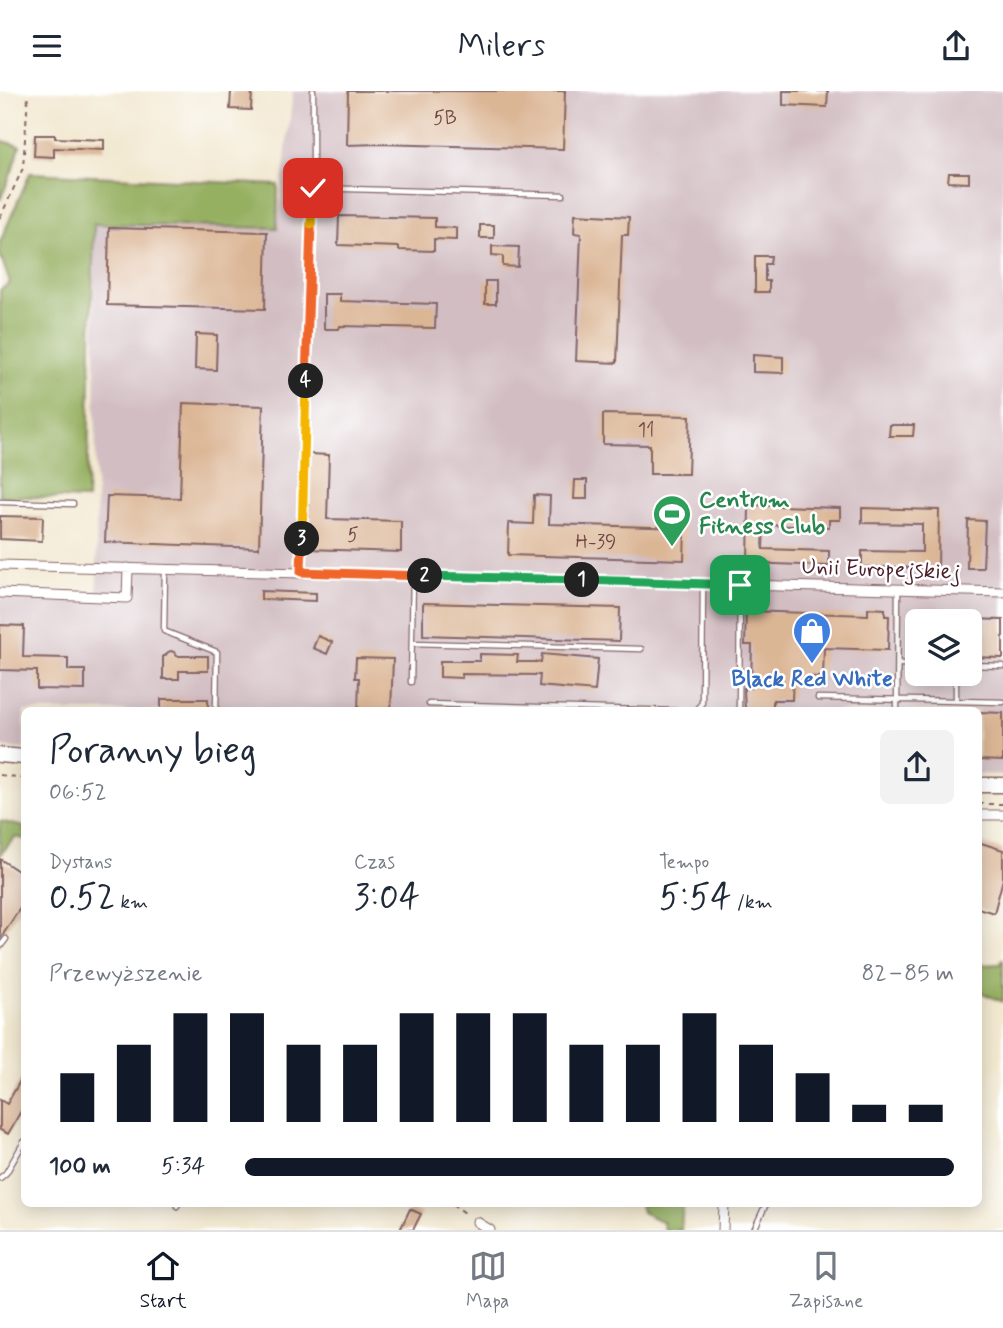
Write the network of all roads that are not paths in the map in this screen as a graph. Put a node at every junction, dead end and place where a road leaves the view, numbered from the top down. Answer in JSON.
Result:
{"nodes":[{"id":1,"x":313,"y":91,"type":"edge"},
{"id":2,"x":313,"y":188,"type":"junction"},
{"id":3,"x":563,"y":195,"type":"dead end"},
{"id":4,"x":0,"y":502,"type":"edge"},
{"id":5,"x":73,"y":504,"type":"dead end"},
{"id":6,"x":0,"y":565,"type":"edge"},
{"id":7,"x":128,"y":568,"type":"junction"},
{"id":8,"x":165,"y":569,"type":"junction"},
{"id":9,"x":301,"y":572,"type":"junction"},
{"id":10,"x":413,"y":576,"type":"junction"},
{"id":11,"x":703,"y":584,"type":"junction"},
{"id":12,"x":740,"y":585,"type":"junction"},
{"id":13,"x":898,"y":589,"type":"junction"},
{"id":14,"x":1003,"y":592,"type":"edge"},
{"id":15,"x":0,"y":593,"type":"edge"},
{"id":16,"x":412,"y":643,"type":"junction"},
{"id":17,"x":640,"y":649,"type":"dead end"},
{"id":18,"x":898,"y":664,"type":"junction"},
{"id":19,"x":905,"y":664,"type":"edge"},
{"id":20,"x":982,"y":665,"type":"edge"},
{"id":21,"x":1003,"y":666,"type":"edge"},
{"id":22,"x":411,"y":682,"type":"dead end"},
{"id":23,"x":956,"y":686,"type":"edge"},
{"id":24,"x":818,"y":698,"type":"dead end"},
{"id":25,"x":897,"y":700,"type":"junction"},
{"id":26,"x":956,"y":701,"type":"junction"},
{"id":27,"x":1003,"y":702,"type":"edge"},
{"id":28,"x":429,"y":704,"type":"dead end"},
{"id":29,"x":216,"y":707,"type":"edge"},
{"id":30,"x":537,"y":707,"type":"edge"},
{"id":31,"x":698,"y":707,"type":"edge"},
{"id":32,"x":739,"y":707,"type":"edge"},
{"id":33,"x":897,"y":707,"type":"edge"},
{"id":34,"x":0,"y":755,"type":"edge"},
{"id":35,"x":21,"y":758,"type":"edge"},
{"id":36,"x":21,"y":758,"type":"edge"},
{"id":37,"x":0,"y":761,"type":"edge"},
{"id":38,"x":982,"y":785,"type":"edge"},
{"id":39,"x":1003,"y":785,"type":"edge"},
{"id":40,"x":982,"y":815,"type":"edge"},
{"id":41,"x":1003,"y":815,"type":"edge"},
{"id":42,"x":5,"y":939,"type":"dead end"},
{"id":43,"x":0,"y":947,"type":"edge"},
{"id":44,"x":21,"y":1147,"type":"edge"},
{"id":45,"x":0,"y":1178,"type":"edge"},
{"id":46,"x":724,"y":1207,"type":"edge"},
{"id":47,"x":765,"y":1207,"type":"edge"},
{"id":48,"x":477,"y":1222,"type":"road end"},
{"id":49,"x":490,"y":1230,"type":"edge"},
{"id":50,"x":723,"y":1230,"type":"edge"},
{"id":51,"x":754,"y":1230,"type":"edge"}],
"edges":[{"from":1,"to":2,"type":"lane"},
{"from":2,"to":3,"type":"lane"},
{"from":2,"to":9,"type":"lane"},
{"from":4,"to":5,"type":"lane"},
{"from":6,"to":7,"type":"street","name":"Unii Europejskiej"},
{"from":7,"to":8,"type":"street","name":"Unii Europejskiej"},
{"from":7,"to":15,"type":"street"},
{"from":8,"to":9,"type":"street","name":"Unii Europejskiej"},
{"from":8,"to":29,"type":"lane"},
{"from":9,"to":10,"type":"street","name":"Unii Europejskiej"},
{"from":10,"to":11,"type":"street","name":"Unii Europejskiej"},
{"from":10,"to":16,"type":"lane"},
{"from":11,"to":12,"type":"street","name":"Unii Europejskiej"},
{"from":11,"to":31,"type":"lane"},
{"from":12,"to":13,"type":"street","name":"Unii Europejskiej"},
{"from":12,"to":32,"type":"lane"},
{"from":13,"to":14,"type":"street","name":"Unii Europejskiej"},
{"from":13,"to":18,"type":"lane"},
{"from":16,"to":17,"type":"lane"},
{"from":16,"to":22,"type":"lane"},
{"from":18,"to":19,"type":"lane"},
{"from":18,"to":25,"type":"lane"},
{"from":20,"to":21,"type":"lane"},
{"from":23,"to":26,"type":"lane"},
{"from":24,"to":25,"type":"lane"},
{"from":25,"to":26,"type":"lane"},
{"from":25,"to":33,"type":"lane"},
{"from":26,"to":27,"type":"lane"},
{"from":28,"to":30,"type":"lane"},
{"from":34,"to":35,"type":"main road"},
{"from":36,"to":37,"type":"main road"},
{"from":38,"to":39,"type":"main road"},
{"from":40,"to":41,"type":"street"},
{"from":42,"to":43,"type":"lane"},
{"from":44,"to":45,"type":"lane"},
{"from":46,"to":50,"type":"street"},
{"from":47,"to":51,"type":"lane"},
{"from":48,"to":49,"type":"street"}]}
